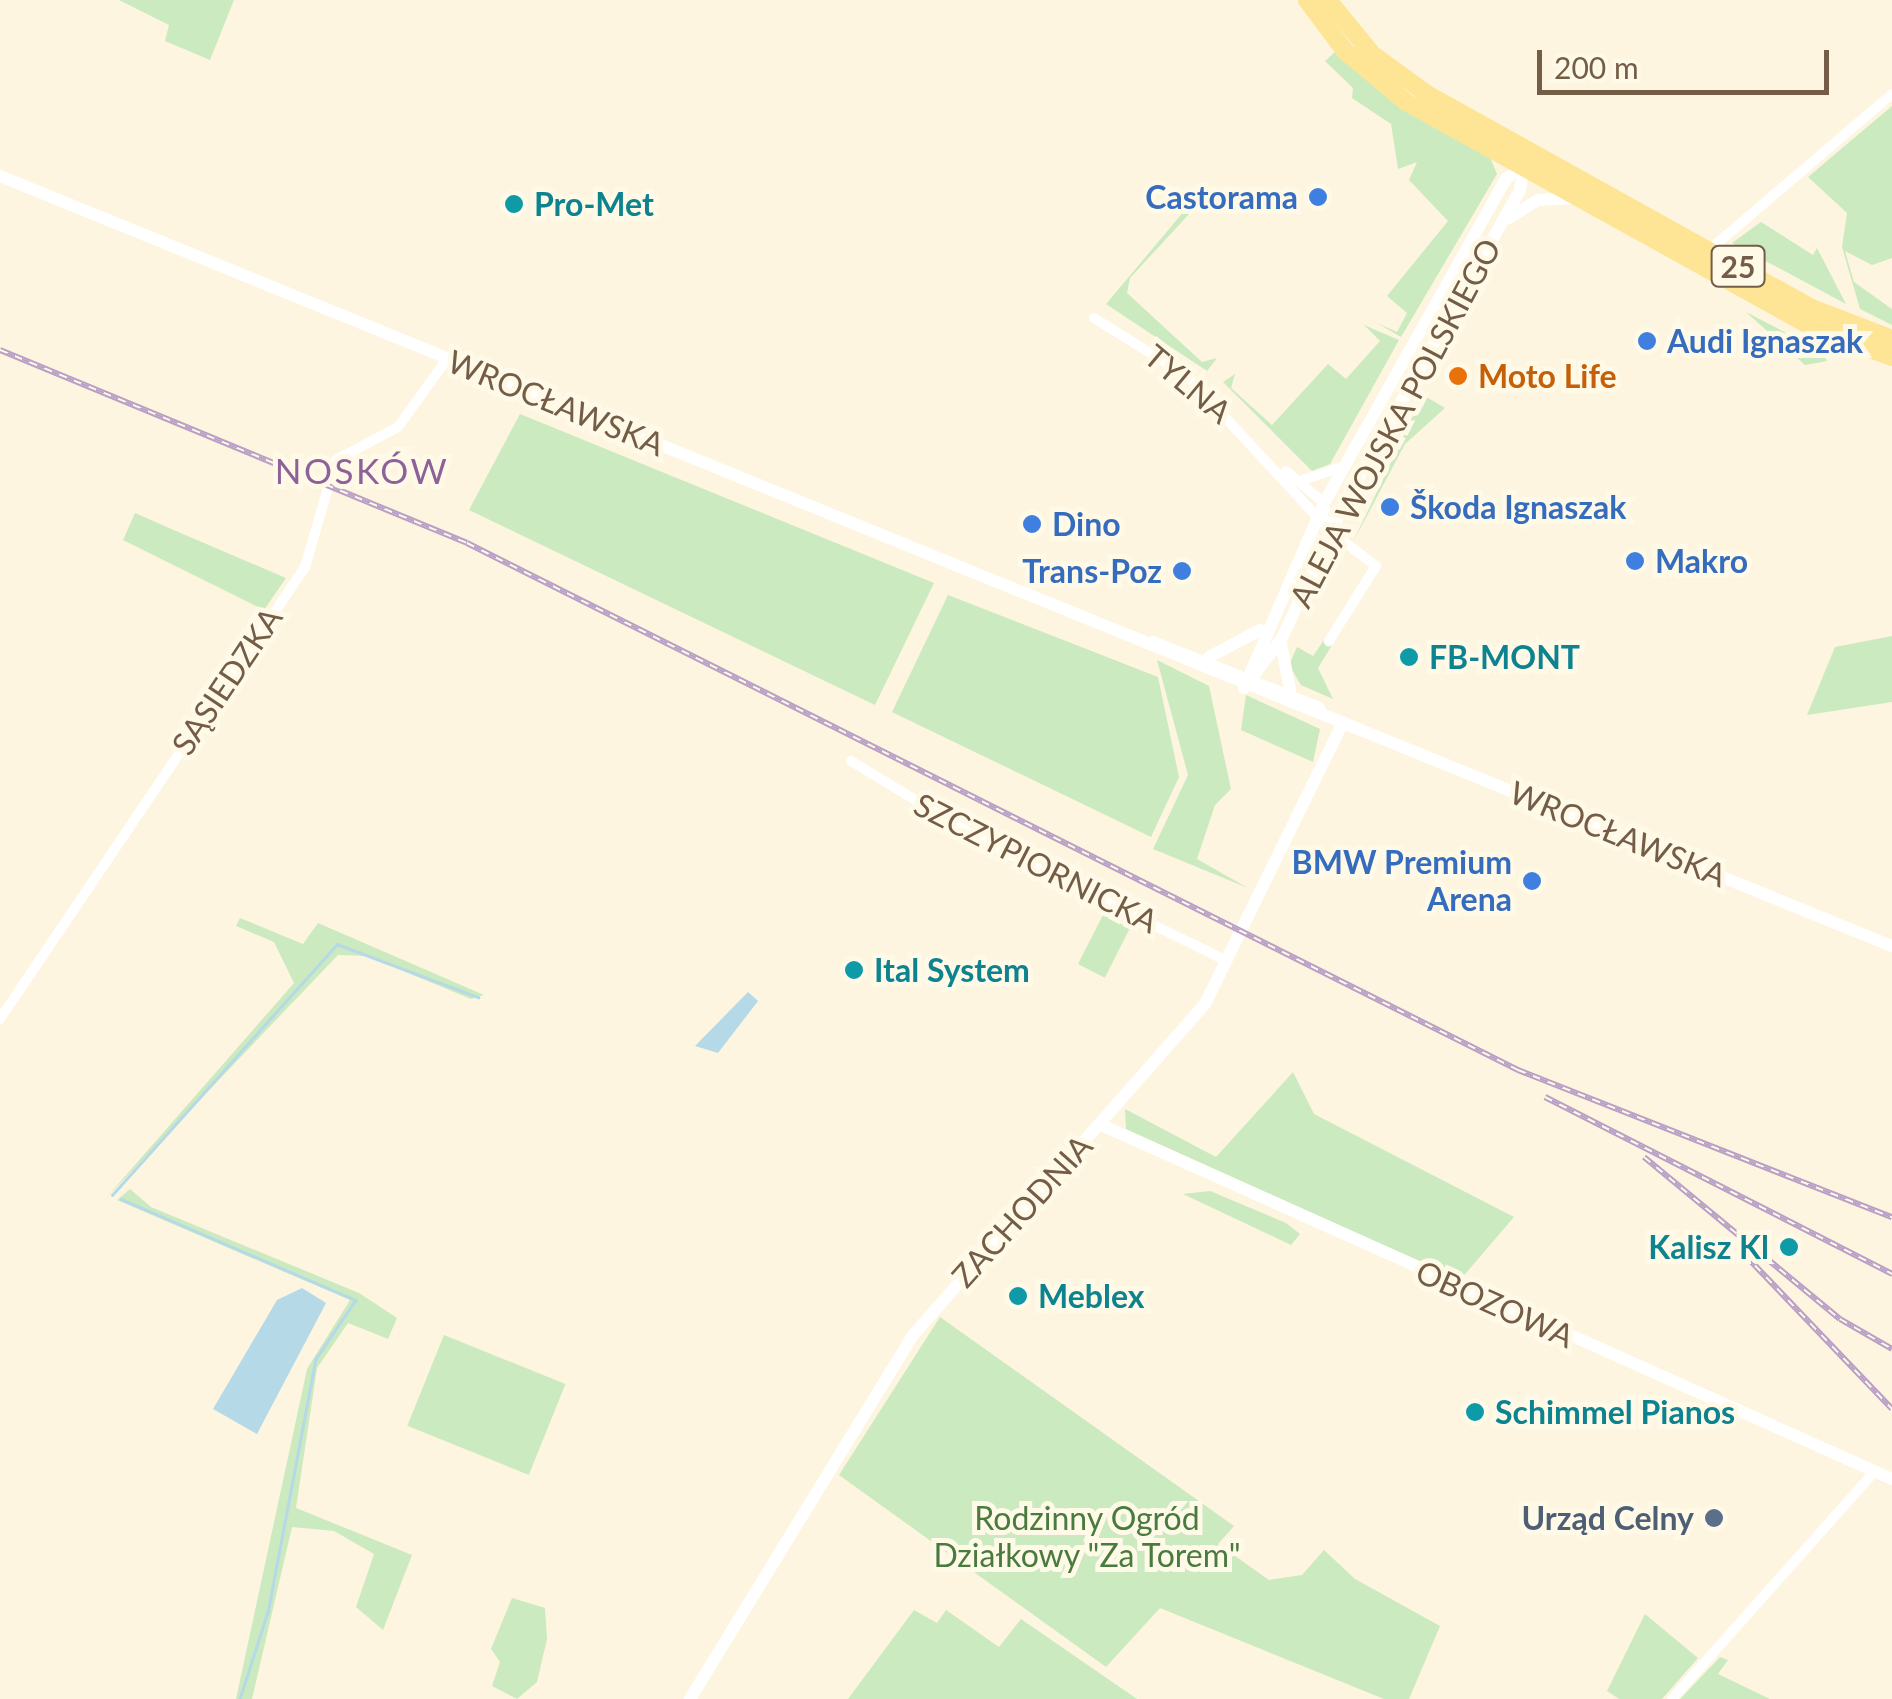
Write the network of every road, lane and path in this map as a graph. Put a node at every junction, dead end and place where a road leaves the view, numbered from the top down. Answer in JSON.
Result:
{"nodes":[{"id":1,"x":1307,"y":0,"type":"edge"},
{"id":2,"x":1328,"y":0,"type":"edge"},
{"id":3,"x":1892,"y":94,"type":"edge"},
{"id":4,"x":1528,"y":159,"type":"junction"},
{"id":5,"x":0,"y":176,"type":"edge"},
{"id":6,"x":1582,"y":199,"type":"junction"},
{"id":7,"x":1500,"y":227,"type":"junction"},
{"id":8,"x":1702,"y":256,"type":"junction"},
{"id":9,"x":1094,"y":318,"type":"dead end"},
{"id":10,"x":1892,"y":339,"type":"edge"},
{"id":11,"x":1892,"y":357,"type":"edge"},
{"id":12,"x":447,"y":358,"type":"junction"},
{"id":13,"x":1274,"y":462,"type":"junction"},
{"id":14,"x":1345,"y":466,"type":"junction"},
{"id":15,"x":1300,"y":480,"type":"junction"},
{"id":16,"x":1321,"y":510,"type":"junction"},
{"id":17,"x":1330,"y":531,"type":"junction"},
{"id":18,"x":1268,"y":620,"type":"junction"},
{"id":19,"x":1111,"y":630,"type":"junction"},
{"id":20,"x":1282,"y":638,"type":"junction"},
{"id":21,"x":1329,"y":641,"type":"dead end"},
{"id":22,"x":1208,"y":658,"type":"junction"},
{"id":23,"x":1254,"y":676,"type":"junction"},
{"id":24,"x":1244,"y":688,"type":"junction"},
{"id":25,"x":1292,"y":692,"type":"junction"},
{"id":26,"x":1343,"y":722,"type":"junction"},
{"id":27,"x":851,"y":761,"type":"dead end"},
{"id":28,"x":1892,"y":946,"type":"edge"},
{"id":29,"x":1225,"y":960,"type":"junction"},
{"id":30,"x":0,"y":1019,"type":"edge"},
{"id":31,"x":1099,"y":1124,"type":"junction"},
{"id":32,"x":1875,"y":1471,"type":"junction"},
{"id":33,"x":1892,"y":1479,"type":"edge"},
{"id":34,"x":690,"y":1699,"type":"edge"},
{"id":35,"x":1672,"y":1699,"type":"edge"}],
"edges":[{"from":1,"to":4,"type":"main road","number":"25"},
{"from":2,"to":4,"type":"main road","number":"25"},
{"from":3,"to":8,"type":"street"},
{"from":4,"to":6,"type":"main road","number":"25"},
{"from":4,"to":7,"type":"street","name":"ALEJA WOJSKA POLSKIEGO"},
{"from":4,"to":8,"type":"main road","number":"25"},
{"from":4,"to":14,"type":"street","name":"ALEJA WOJSKA POLSKIEGO"},
{"from":5,"to":12,"type":"street","name":"WROCŁAWSKA"},
{"from":6,"to":7,"type":"street"},
{"from":6,"to":8,"type":"main road","number":"25"},
{"from":7,"to":17,"type":"street","name":"ALEJA WOJSKA POLSKIEGO"},
{"from":8,"to":10,"type":"main road","number":"25"},
{"from":8,"to":11,"type":"main road","number":"25"},
{"from":9,"to":13,"type":"street","name":"TYLNA"},
{"from":12,"to":19,"type":"street","name":"WROCŁAWSKA"},
{"from":12,"to":30,"type":"street","name":"SĄSIEDZKA"},
{"from":13,"to":15,"type":"street","name":"TYLNA"},
{"from":13,"to":16,"type":"street","name":"TYLNA"},
{"from":14,"to":15,"type":"street"},
{"from":14,"to":16,"type":"street","name":"ALEJA WOJSKA POLSKIEGO"},
{"from":15,"to":16,"type":"street","name":"TYLNA"},
{"from":16,"to":17,"type":"street","name":"TYLNA"},
{"from":16,"to":18,"type":"street","name":"ALEJA WOJSKA POLSKIEGO"},
{"from":17,"to":20,"type":"street","name":"ALEJA WOJSKA POLSKIEGO"},
{"from":17,"to":21,"type":"street","name":"TYLNA"},
{"from":18,"to":22,"type":"street"},
{"from":18,"to":23,"type":"street","name":"ALEJA WOJSKA POLSKIEGO"},
{"from":19,"to":22,"type":"street","name":"WROCŁAWSKA"},
{"from":19,"to":24,"type":"street","name":"WROCŁAWSKA"},
{"from":20,"to":23,"type":"street","name":"ALEJA WOJSKA POLSKIEGO"},
{"from":20,"to":25,"type":"street"},
{"from":22,"to":23,"type":"street","name":"WROCŁAWSKA"},
{"from":23,"to":24,"type":"street"},
{"from":23,"to":25,"type":"street","name":"WROCŁAWSKA"},
{"from":24,"to":26,"type":"street","name":"WROCŁAWSKA"},
{"from":25,"to":26,"type":"street","name":"WROCŁAWSKA"},
{"from":26,"to":28,"type":"street","name":"WROCŁAWSKA"},
{"from":26,"to":29,"type":"street","name":"ZACHODNIA"},
{"from":27,"to":29,"type":"street","name":"SZCZYPIORNICKA"},
{"from":29,"to":31,"type":"street","name":"ZACHODNIA"},
{"from":31,"to":32,"type":"street","name":"OBOZOWA"},
{"from":31,"to":34,"type":"street","name":"ZACHODNIA"},
{"from":32,"to":33,"type":"street","name":"OBOZOWA"},
{"from":32,"to":35,"type":"street"}]}
